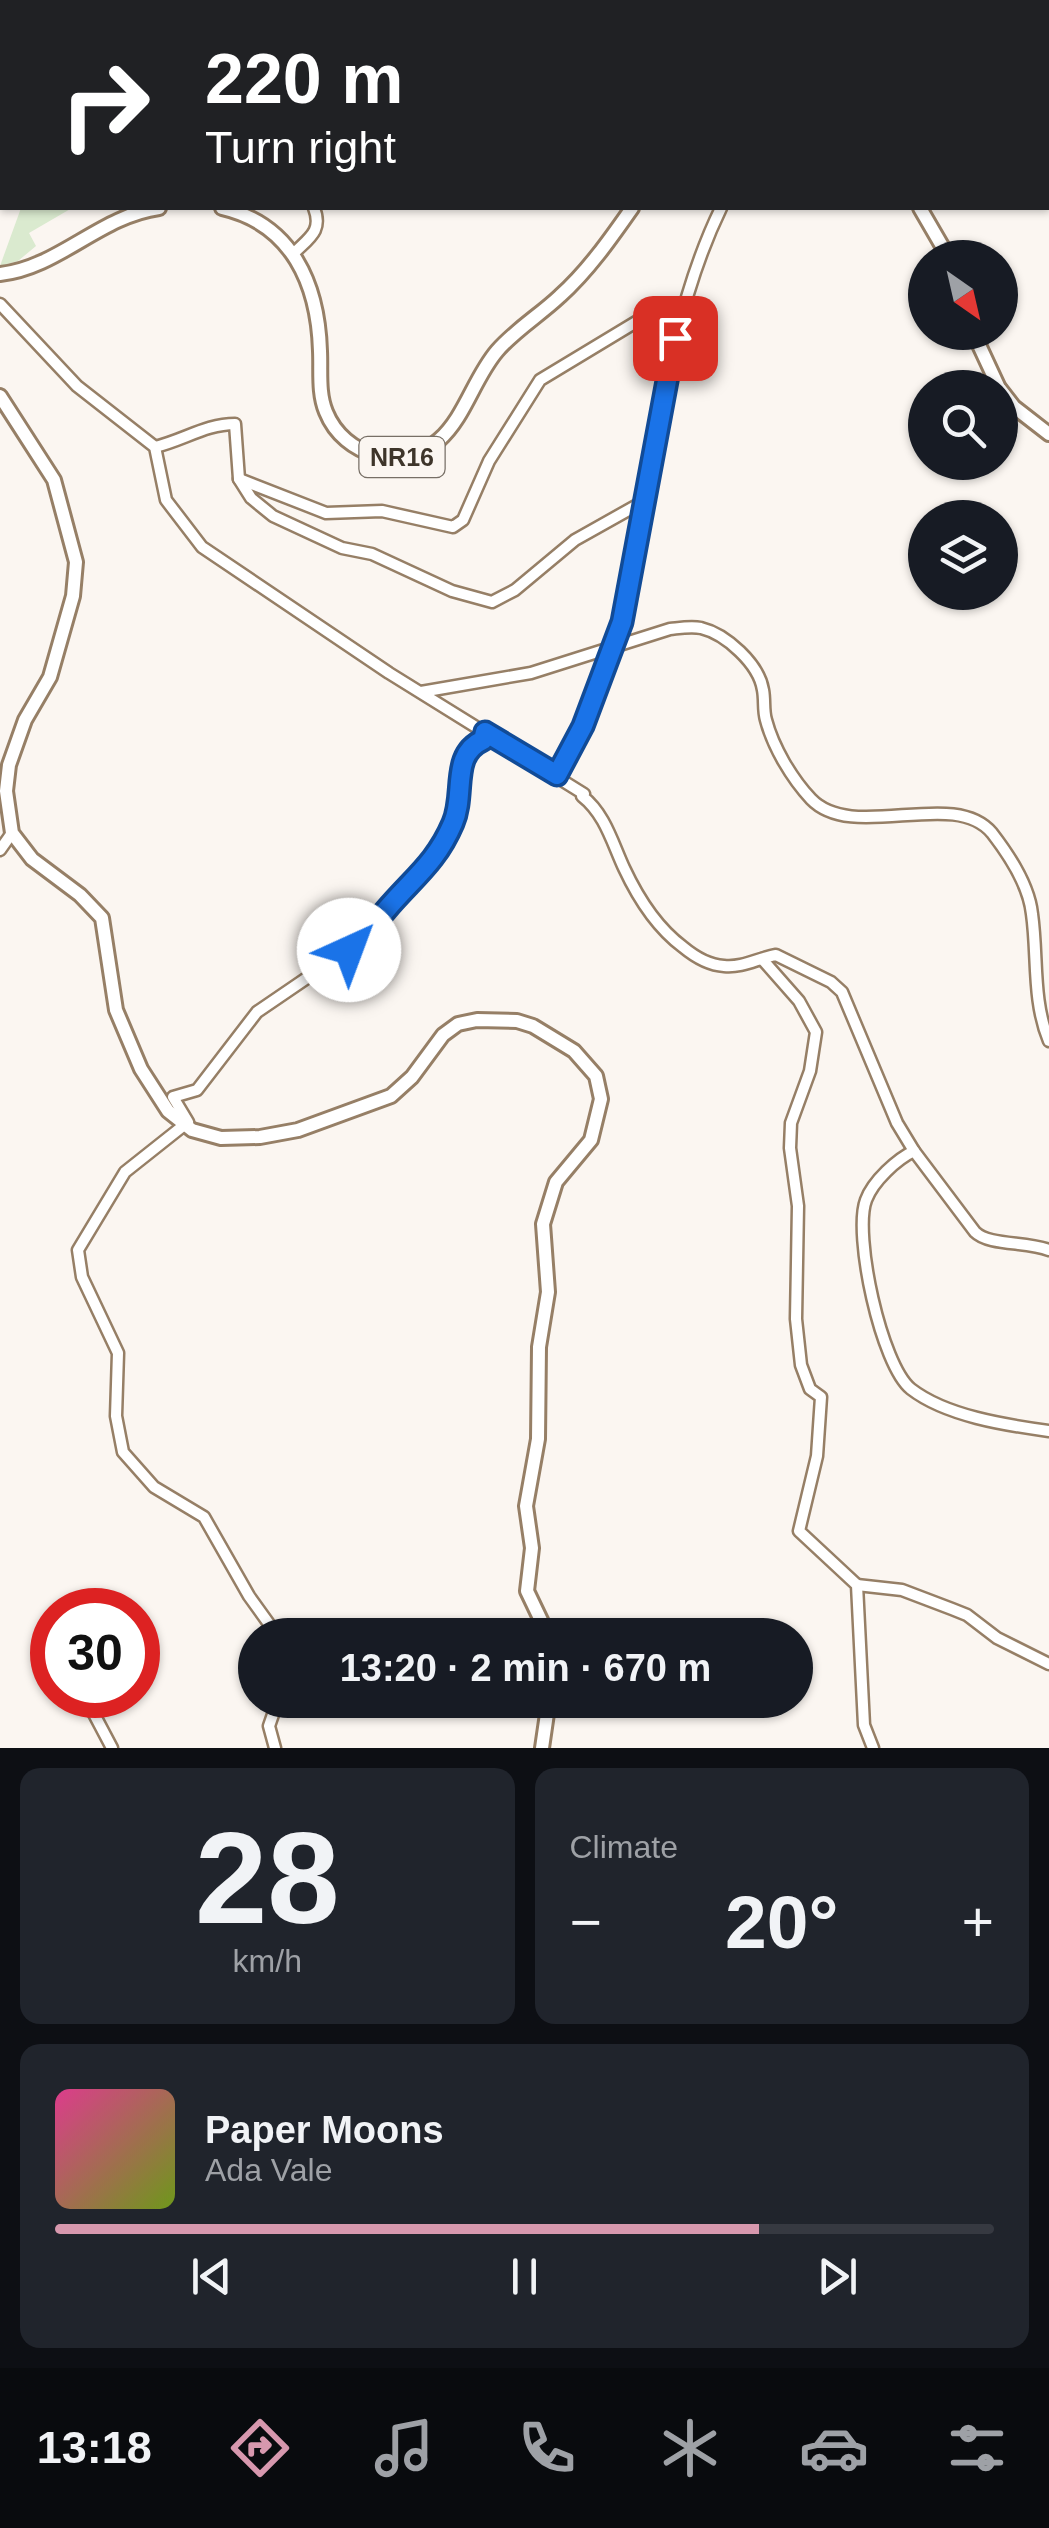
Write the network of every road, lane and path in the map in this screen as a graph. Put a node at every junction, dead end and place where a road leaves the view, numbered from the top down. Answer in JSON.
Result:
{"nodes":[{"id":1,"x":152,"y":210,"type":"edge"},
{"id":2,"x":230,"y":210,"type":"edge"},
{"id":3,"x":315,"y":210,"type":"edge"},
{"id":4,"x":630,"y":210,"type":"edge"},
{"id":5,"x":720,"y":210,"type":"edge"},
{"id":6,"x":921,"y":210,"type":"edge"},
{"id":7,"x":939,"y":240,"type":"edge"},
{"id":8,"x":294,"y":254,"type":"junction"},
{"id":9,"x":0,"y":274,"type":"edge"},
{"id":10,"x":0,"y":304,"type":"edge"},
{"id":11,"x":684,"y":307,"type":"junction"},
{"id":12,"x":0,"y":396,"type":"edge"},
{"id":13,"x":1018,"y":410,"type":"edge"},
{"id":14,"x":1049,"y":434,"type":"edge"},
{"id":15,"x":156,"y":447,"type":"junction"},
{"id":16,"x":239,"y":479,"type":"junction"},
{"id":17,"x":648,"y":498,"type":"junction"},
{"id":18,"x":616,"y":644,"type":"junction"},
{"id":19,"x":420,"y":692,"type":"junction"},
{"id":20,"x":485,"y":732,"type":"junction"},
{"id":21,"x":557,"y":775,"type":"junction"},
{"id":22,"x":12,"y":833,"type":"junction"},
{"id":23,"x":0,"y":850,"type":"edge"},
{"id":24,"x":762,"y":958,"type":"junction"},
{"id":25,"x":1049,"y":1041,"type":"edge"},
{"id":26,"x":184,"y":1126,"type":"junction"},
{"id":27,"x":914,"y":1151,"type":"junction"},
{"id":28,"x":1049,"y":1250,"type":"edge"},
{"id":29,"x":1049,"y":1432,"type":"edge"},
{"id":30,"x":857,"y":1585,"type":"junction"},
{"id":31,"x":265,"y":1618,"type":"edge"},
{"id":32,"x":539,"y":1618,"type":"edge"},
{"id":33,"x":1049,"y":1664,"type":"edge"},
{"id":34,"x":96,"y":1718,"type":"edge"},
{"id":35,"x":272,"y":1718,"type":"edge"},
{"id":36,"x":546,"y":1718,"type":"edge"},
{"id":37,"x":112,"y":1748,"type":"edge"},
{"id":38,"x":275,"y":1748,"type":"edge"},
{"id":39,"x":542,"y":1748,"type":"edge"},
{"id":40,"x":874,"y":1748,"type":"edge"}],
"edges":[{"from":1,"to":9,"type":"main road"},
{"from":2,"to":8,"type":"main road","number":"NR16"},
{"from":3,"to":8,"type":"street"},
{"from":4,"to":8,"type":"main road","number":"NR16"},
{"from":5,"to":11,"type":"street"},
{"from":6,"to":7,"type":"main road"},
{"from":10,"to":15,"type":"street"},
{"from":11,"to":16,"type":"street"},
{"from":11,"to":17,"type":"street"},
{"from":12,"to":22,"type":"main road"},
{"from":13,"to":14,"type":"main road"},
{"from":15,"to":16,"type":"street"},
{"from":15,"to":19,"type":"street"},
{"from":16,"to":17,"type":"street"},
{"from":17,"to":18,"type":"street"},
{"from":18,"to":19,"type":"street"},
{"from":18,"to":21,"type":"street"},
{"from":18,"to":25,"type":"street"},
{"from":19,"to":20,"type":"street"},
{"from":20,"to":21,"type":"street"},
{"from":20,"to":26,"type":"street"},
{"from":21,"to":24,"type":"street"},
{"from":22,"to":23,"type":"street"},
{"from":22,"to":26,"type":"main road"},
{"from":24,"to":27,"type":"street"},
{"from":24,"to":30,"type":"street"},
{"from":26,"to":31,"type":"street"},
{"from":26,"to":32,"type":"main road"},
{"from":27,"to":28,"type":"street"},
{"from":27,"to":29,"type":"street"},
{"from":30,"to":33,"type":"street"},
{"from":30,"to":40,"type":"street"},
{"from":34,"to":37,"type":"street"},
{"from":35,"to":38,"type":"street"},
{"from":36,"to":39,"type":"main road"}]}
